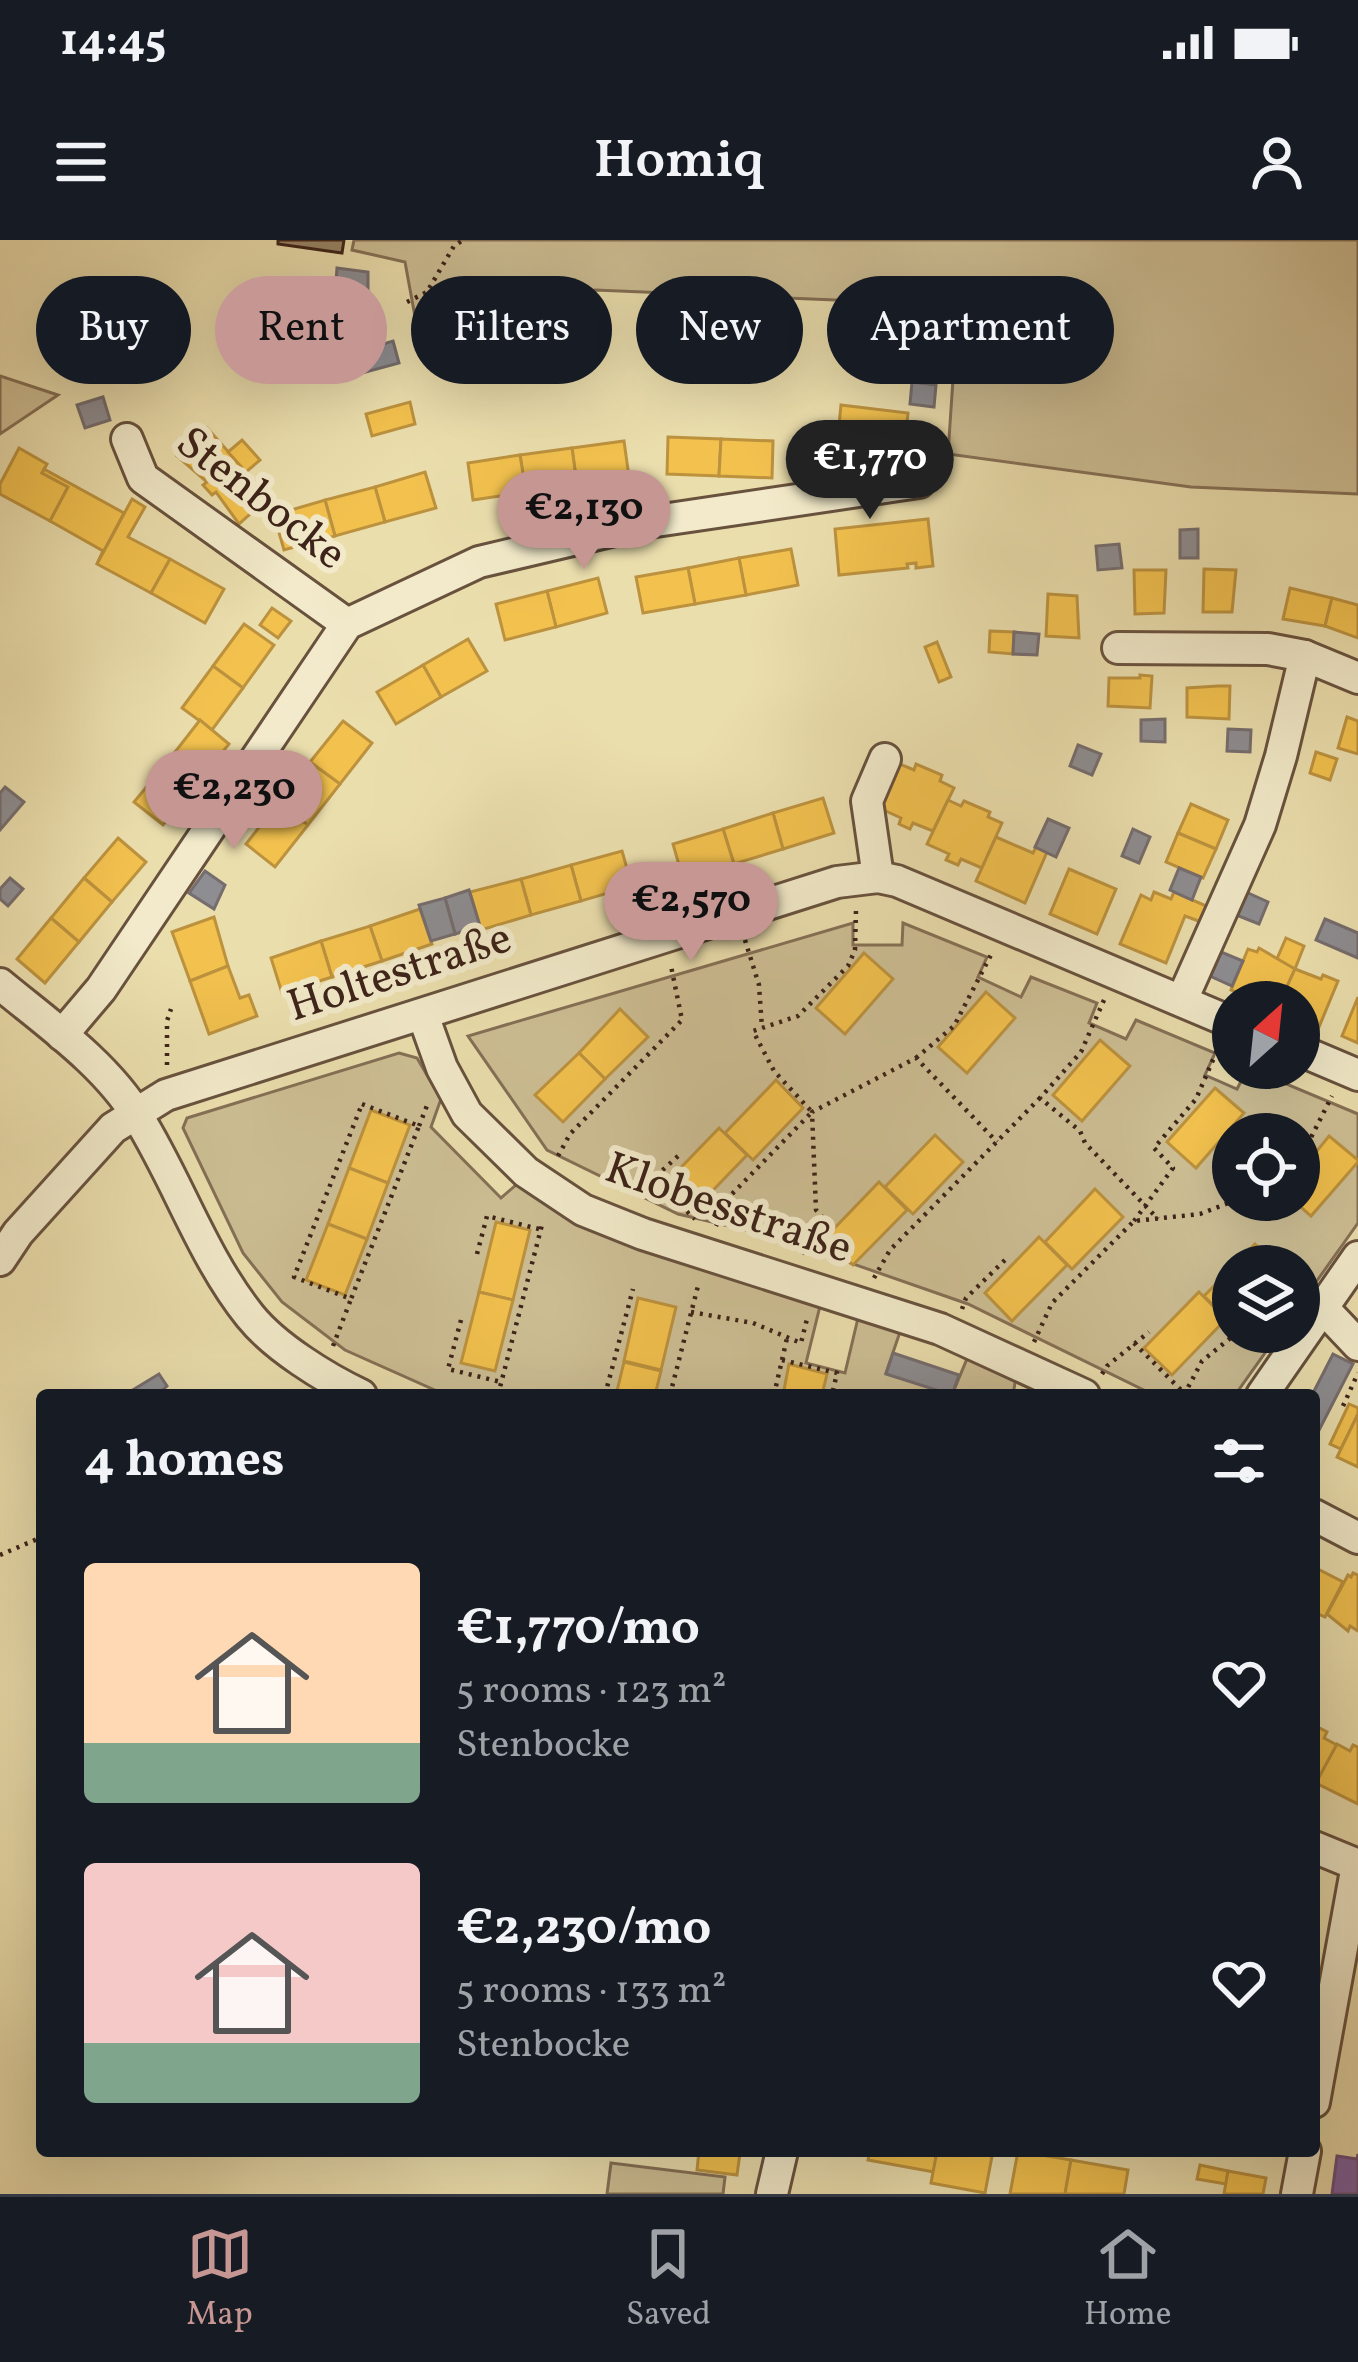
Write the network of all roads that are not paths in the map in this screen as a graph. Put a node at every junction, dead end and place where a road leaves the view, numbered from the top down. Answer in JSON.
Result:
{"nodes":[{"id":1,"x":127,"y":439,"type":"dead end"},
{"id":2,"x":919,"y":482,"type":"dead end"},
{"id":3,"x":347,"y":624,"type":"junction"},
{"id":4,"x":1118,"y":648,"type":"dead end"},
{"id":5,"x":1305,"y":656,"type":"junction"},
{"id":6,"x":1358,"y":678,"type":"edge"},
{"id":7,"x":885,"y":759,"type":"dead end"},
{"id":8,"x":867,"y":879,"type":"junction"},
{"id":9,"x":0,"y":984,"type":"edge"},
{"id":10,"x":1182,"y":1000,"type":"junction"},
{"id":11,"x":1212,"y":1014,"type":"edge"},
{"id":12,"x":423,"y":1015,"type":"junction"},
{"id":13,"x":62,"y":1035,"type":"junction"},
{"id":14,"x":1320,"y":1059,"type":"edge"},
{"id":15,"x":1352,"y":1072,"type":"edge"},
{"id":16,"x":136,"y":1113,"type":"junction"},
{"id":17,"x":1358,"y":1257,"type":"edge"},
{"id":18,"x":0,"y":1260,"type":"edge"},
{"id":19,"x":1323,"y":1308,"type":"junction"},
{"id":20,"x":1358,"y":1345,"type":"edge"},
{"id":21,"x":1091,"y":1388,"type":"edge"},
{"id":22,"x":348,"y":1389,"type":"edge"},
{"id":23,"x":1266,"y":1389,"type":"edge"},
{"id":24,"x":1320,"y":1518,"type":"edge"},
{"id":25,"x":1358,"y":1538,"type":"edge"},
{"id":26,"x":1320,"y":1849,"type":"edge"},
{"id":27,"x":1358,"y":1865,"type":"edge"},
{"id":28,"x":1345,"y":2003,"type":"edge"},
{"id":29,"x":1320,"y":2083,"type":"edge"},
{"id":30,"x":781,"y":2157,"type":"edge"},
{"id":31,"x":1304,"y":2157,"type":"edge"},
{"id":32,"x":772,"y":2194,"type":"edge"},
{"id":33,"x":1297,"y":2194,"type":"edge"}],
"edges":[{"from":1,"to":3,"type":"street","name":"Stenbocke"},
{"from":2,"to":3,"type":"street","name":"Stenbocke"},
{"from":3,"to":13,"type":"street","name":"Stenbocke"},
{"from":4,"to":5,"type":"street"},
{"from":5,"to":6,"type":"street"},
{"from":5,"to":10,"type":"street"},
{"from":7,"to":8,"type":"street"},
{"from":8,"to":10,"type":"street"},
{"from":8,"to":12,"type":"street","name":"Holtestraße"},
{"from":9,"to":13,"type":"street"},
{"from":10,"to":11,"type":"street"},
{"from":12,"to":16,"type":"street","name":"Holtestraße"},
{"from":12,"to":21,"type":"street","name":"Klobesstraße"},
{"from":13,"to":16,"type":"street"},
{"from":14,"to":15,"type":"street"},
{"from":16,"to":18,"type":"street","name":"Holtestraße"},
{"from":16,"to":22,"type":"street"},
{"from":17,"to":19,"type":"street"},
{"from":19,"to":20,"type":"street"},
{"from":19,"to":23,"type":"street"},
{"from":24,"to":25,"type":"street"},
{"from":26,"to":27,"type":"street"},
{"from":27,"to":28,"type":"street"},
{"from":28,"to":29,"type":"street"},
{"from":30,"to":32,"type":"street"},
{"from":31,"to":33,"type":"street"}]}
